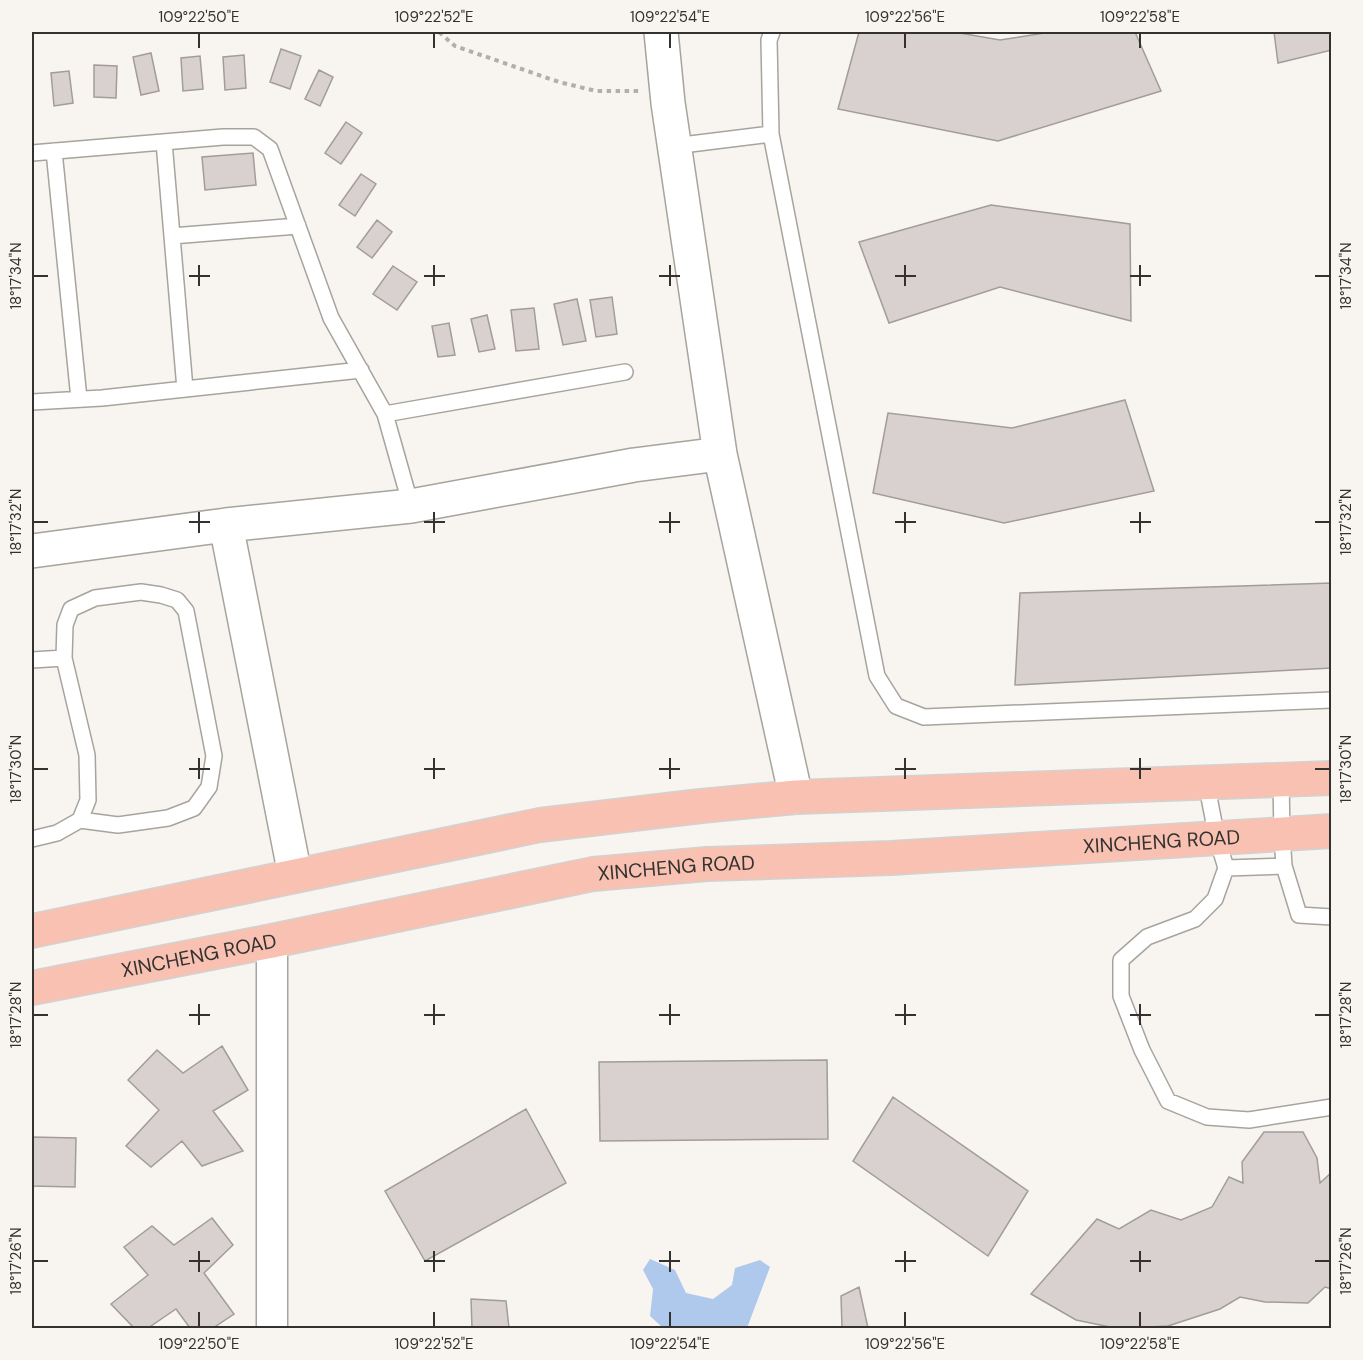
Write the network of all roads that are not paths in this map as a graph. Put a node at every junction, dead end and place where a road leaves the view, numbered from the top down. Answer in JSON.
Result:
{"nodes":[{"id":1,"x":661,"y":32,"type":"edge"},
{"id":2,"x":772,"y":32,"type":"edge"},
{"id":3,"x":771,"y":134,"type":"junction"},
{"id":4,"x":164,"y":142,"type":"junction"},
{"id":5,"x":674,"y":146,"type":"junction"},
{"id":6,"x":54,"y":151,"type":"junction"},
{"id":7,"x":32,"y":153,"type":"edge"},
{"id":8,"x":298,"y":226,"type":"junction"},
{"id":9,"x":172,"y":236,"type":"junction"},
{"id":10,"x":361,"y":370,"type":"junction"},
{"id":11,"x":624,"y":372,"type":"dead end"},
{"id":12,"x":185,"y":389,"type":"junction"},
{"id":13,"x":79,"y":399,"type":"junction"},
{"id":14,"x":32,"y":402,"type":"edge"},
{"id":15,"x":385,"y":414,"type":"junction"},
{"id":16,"x":720,"y":454,"type":"junction"},
{"id":17,"x":411,"y":506,"type":"junction"},
{"id":18,"x":225,"y":525,"type":"junction"},
{"id":19,"x":32,"y":551,"type":"edge"},
{"id":20,"x":64,"y":658,"type":"junction"},
{"id":21,"x":32,"y":660,"type":"edge"},
{"id":22,"x":1332,"y":700,"type":"edge"},
{"id":23,"x":1332,"y":778,"type":"edge"},
{"id":24,"x":1281,"y":780,"type":"junction"},
{"id":25,"x":1206,"y":782,"type":"junction"},
{"id":26,"x":796,"y":797,"type":"junction"},
{"id":27,"x":80,"y":820,"type":"junction"},
{"id":28,"x":1332,"y":831,"type":"edge"},
{"id":29,"x":32,"y":839,"type":"edge"},
{"id":30,"x":1283,"y":850,"type":"junction"},
{"id":31,"x":1222,"y":853,"type":"junction"},
{"id":32,"x":295,"y":875,"type":"junction"},
{"id":33,"x":1332,"y":917,"type":"edge"},
{"id":34,"x":32,"y":931,"type":"edge"},
{"id":35,"x":272,"y":941,"type":"junction"},
{"id":36,"x":37,"y":993,"type":"edge"},
{"id":37,"x":1332,"y":1107,"type":"edge"},
{"id":38,"x":272,"y":1329,"type":"edge"}],
"edges":[{"from":1,"to":5,"type":"street"},
{"from":2,"to":3,"type":"lane"},
{"from":3,"to":5,"type":"lane"},
{"from":3,"to":22,"type":"lane"},
{"from":4,"to":6,"type":"lane"},
{"from":4,"to":8,"type":"lane"},
{"from":4,"to":9,"type":"lane"},
{"from":5,"to":16,"type":"street"},
{"from":6,"to":7,"type":"lane"},
{"from":6,"to":13,"type":"lane"},
{"from":8,"to":9,"type":"lane"},
{"from":8,"to":10,"type":"lane"},
{"from":9,"to":12,"type":"lane"},
{"from":10,"to":12,"type":"lane"},
{"from":10,"to":15,"type":"lane"},
{"from":11,"to":15,"type":"lane"},
{"from":12,"to":13,"type":"lane"},
{"from":13,"to":14,"type":"lane"},
{"from":15,"to":17,"type":"lane"},
{"from":16,"to":17,"type":"street"},
{"from":16,"to":26,"type":"street"},
{"from":17,"to":18,"type":"street"},
{"from":18,"to":19,"type":"street"},
{"from":18,"to":32,"type":"street"},
{"from":20,"to":21,"type":"lane"},
{"from":20,"to":27,"type":"lane"},
{"from":20,"to":27,"type":"lane"},
{"from":23,"to":24,"type":"main road"},
{"from":24,"to":25,"type":"main road"},
{"from":24,"to":30,"type":"lane"},
{"from":25,"to":26,"type":"main road"},
{"from":25,"to":31,"type":"lane"},
{"from":26,"to":32,"type":"main road"},
{"from":27,"to":29,"type":"lane"},
{"from":28,"to":30,"type":"main road","name":"XINCHENG ROAD"},
{"from":30,"to":31,"type":"main road","name":"XINCHENG ROAD"},
{"from":30,"to":33,"type":"lane"},
{"from":31,"to":35,"type":"main road","name":"XINCHENG ROAD"},
{"from":31,"to":37,"type":"lane"},
{"from":32,"to":34,"type":"main road"},
{"from":35,"to":36,"type":"main road","name":"XINCHENG ROAD"},
{"from":35,"to":38,"type":"street"}]}
